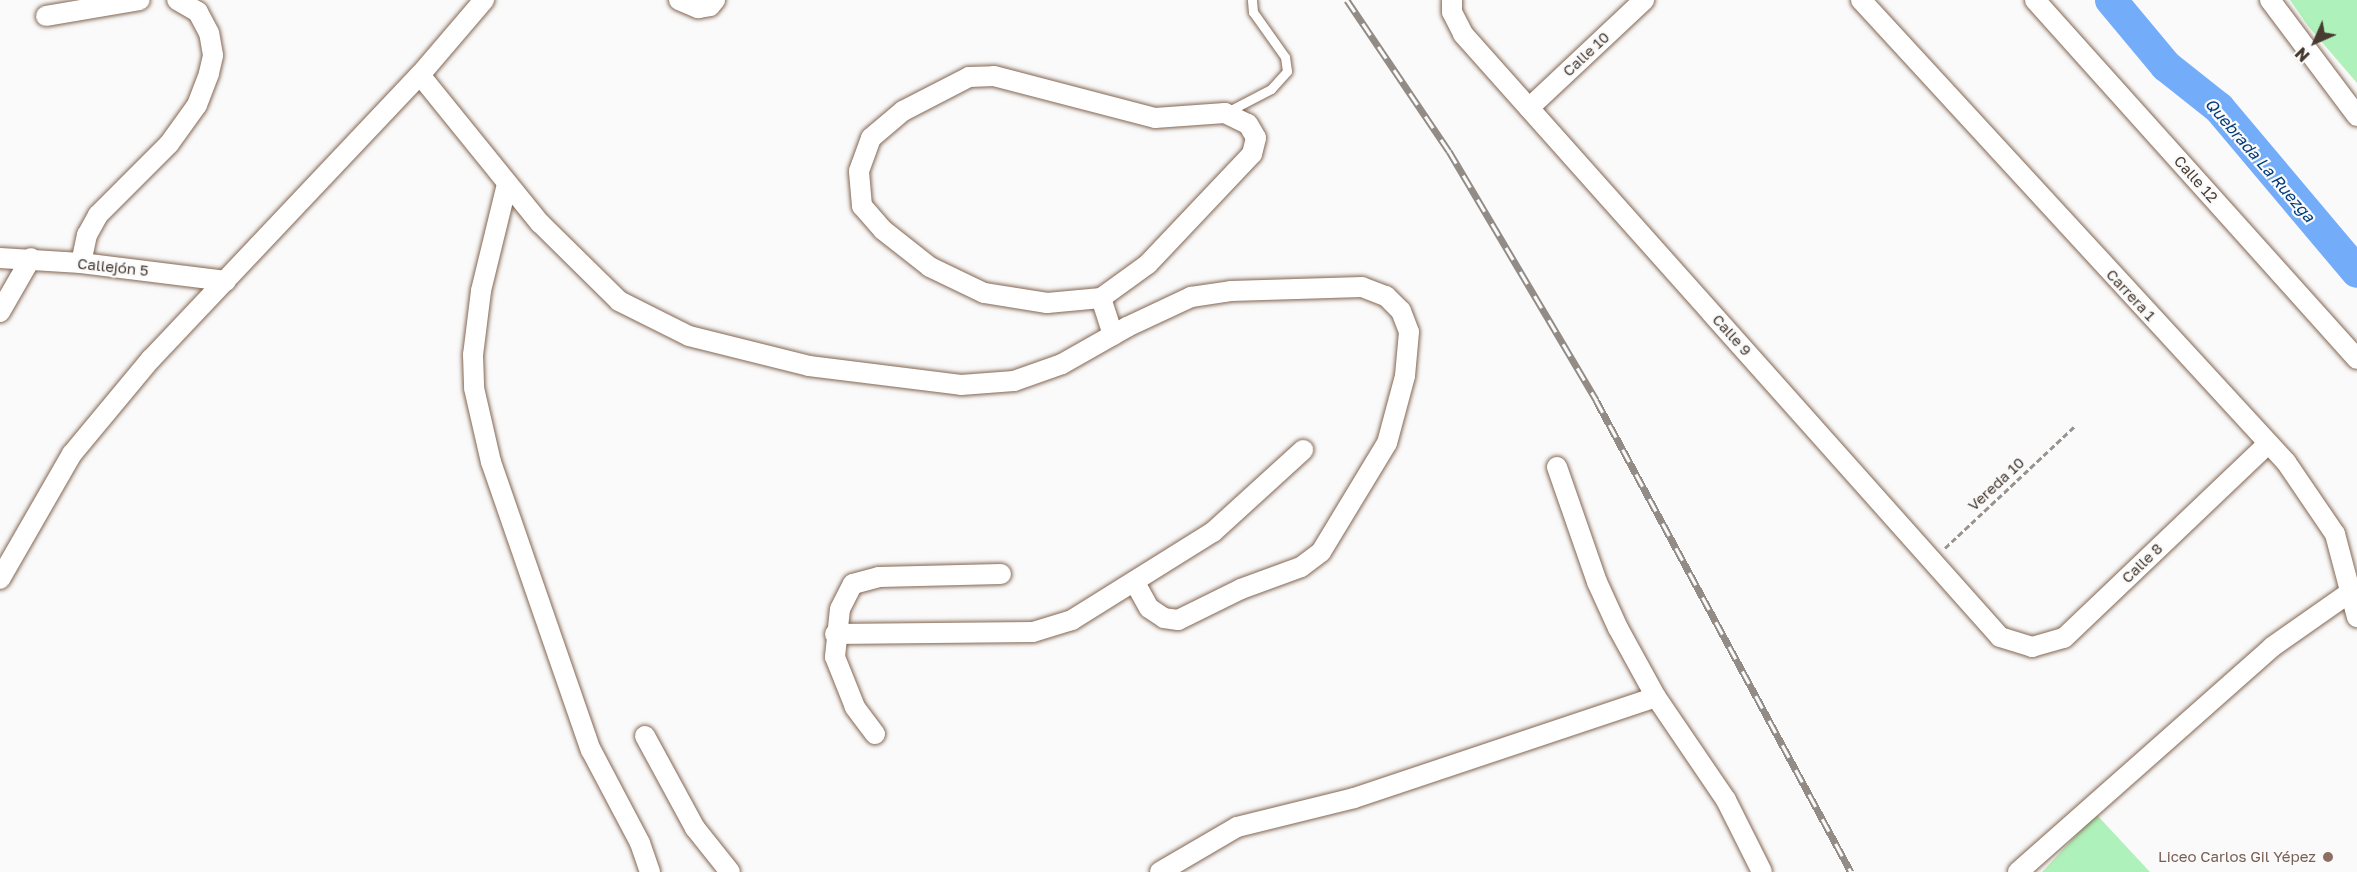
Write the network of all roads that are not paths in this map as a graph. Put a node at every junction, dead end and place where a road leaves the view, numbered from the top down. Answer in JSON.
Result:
{"nodes":[{"id":1,"x":141,"y":0,"type":"edge"},
{"id":2,"x":177,"y":0,"type":"edge"},
{"id":3,"x":484,"y":0,"type":"edge"},
{"id":4,"x":679,"y":0,"type":"edge"},
{"id":5,"x":715,"y":0,"type":"edge"},
{"id":6,"x":1252,"y":0,"type":"edge"},
{"id":7,"x":1452,"y":0,"type":"edge"},
{"id":8,"x":1644,"y":0,"type":"edge"},
{"id":9,"x":1861,"y":0,"type":"edge"},
{"id":10,"x":2034,"y":0,"type":"edge"},
{"id":11,"x":2270,"y":0,"type":"edge"},
{"id":12,"x":46,"y":16,"type":"dead end"},
{"id":13,"x":420,"y":75,"type":"junction"},
{"id":14,"x":1529,"y":108,"type":"junction"},
{"id":15,"x":1225,"y":113,"type":"junction"},
{"id":16,"x":2357,"y":116,"type":"edge"},
{"id":17,"x":507,"y":184,"type":"junction"},
{"id":18,"x":0,"y":258,"type":"edge"},
{"id":19,"x":31,"y":258,"type":"junction"},
{"id":20,"x":81,"y":263,"type":"junction"},
{"id":21,"x":226,"y":281,"type":"junction"},
{"id":22,"x":1101,"y":298,"type":"junction"},
{"id":23,"x":0,"y":312,"type":"edge"},
{"id":24,"x":1113,"y":334,"type":"junction"},
{"id":25,"x":2357,"y":359,"type":"edge"},
{"id":26,"x":2268,"y":444,"type":"junction"},
{"id":27,"x":1303,"y":450,"type":"dead end"},
{"id":28,"x":1557,"y":467,"type":"dead end"},
{"id":29,"x":1001,"y":574,"type":"dead end"},
{"id":30,"x":0,"y":579,"type":"edge"},
{"id":31,"x":1135,"y":583,"type":"junction"},
{"id":32,"x":2354,"y":593,"type":"edge"},
{"id":33,"x":2357,"y":617,"type":"edge"},
{"id":34,"x":835,"y":634,"type":"junction"},
{"id":35,"x":2000,"y":637,"type":"joint"},
{"id":36,"x":1656,"y":697,"type":"junction"},
{"id":37,"x":875,"y":734,"type":"dead end"},
{"id":38,"x":645,"y":736,"type":"dead end"},
{"id":39,"x":650,"y":872,"type":"edge"},
{"id":40,"x":730,"y":872,"type":"edge"},
{"id":41,"x":1160,"y":872,"type":"edge"},
{"id":42,"x":1762,"y":872,"type":"edge"},
{"id":43,"x":2018,"y":872,"type":"edge"}],
"edges":[{"from":1,"to":12,"type":"street"},
{"from":2,"to":20,"type":"street"},
{"from":3,"to":13,"type":"street"},
{"from":4,"to":5,"type":"street"},
{"from":6,"to":15,"type":"lane"},
{"from":7,"to":14,"type":"street","name":"Calle 9"},
{"from":8,"to":14,"type":"street","name":"Calle 10"},
{"from":9,"to":26,"type":"street","name":"Carrera 1"},
{"from":10,"to":25,"type":"street","name":"Calle 12"},
{"from":11,"to":16,"type":"street"},
{"from":13,"to":17,"type":"street"},
{"from":13,"to":21,"type":"street"},
{"from":14,"to":35,"type":"street","name":"Calle 9"},
{"from":15,"to":22,"type":"street"},
{"from":15,"to":22,"type":"street"},
{"from":17,"to":24,"type":"street"},
{"from":17,"to":39,"type":"street"},
{"from":18,"to":19,"type":"street","name":"Callejón 5"},
{"from":19,"to":20,"type":"street","name":"Callejón 5"},
{"from":19,"to":23,"type":"street"},
{"from":20,"to":21,"type":"street","name":"Callejón 5"},
{"from":21,"to":30,"type":"street"},
{"from":22,"to":24,"type":"street"},
{"from":24,"to":31,"type":"street"},
{"from":26,"to":32,"type":"street","name":"Carrera 1"},
{"from":26,"to":35,"type":"street","name":"Calle 8"},
{"from":27,"to":31,"type":"street"},
{"from":28,"to":36,"type":"street"},
{"from":29,"to":34,"type":"street"},
{"from":31,"to":34,"type":"street"},
{"from":32,"to":33,"type":"street","name":"Carrera 1"},
{"from":32,"to":43,"type":"street"},
{"from":34,"to":37,"type":"street"},
{"from":36,"to":41,"type":"street"},
{"from":36,"to":42,"type":"street"},
{"from":38,"to":40,"type":"street"}]}
